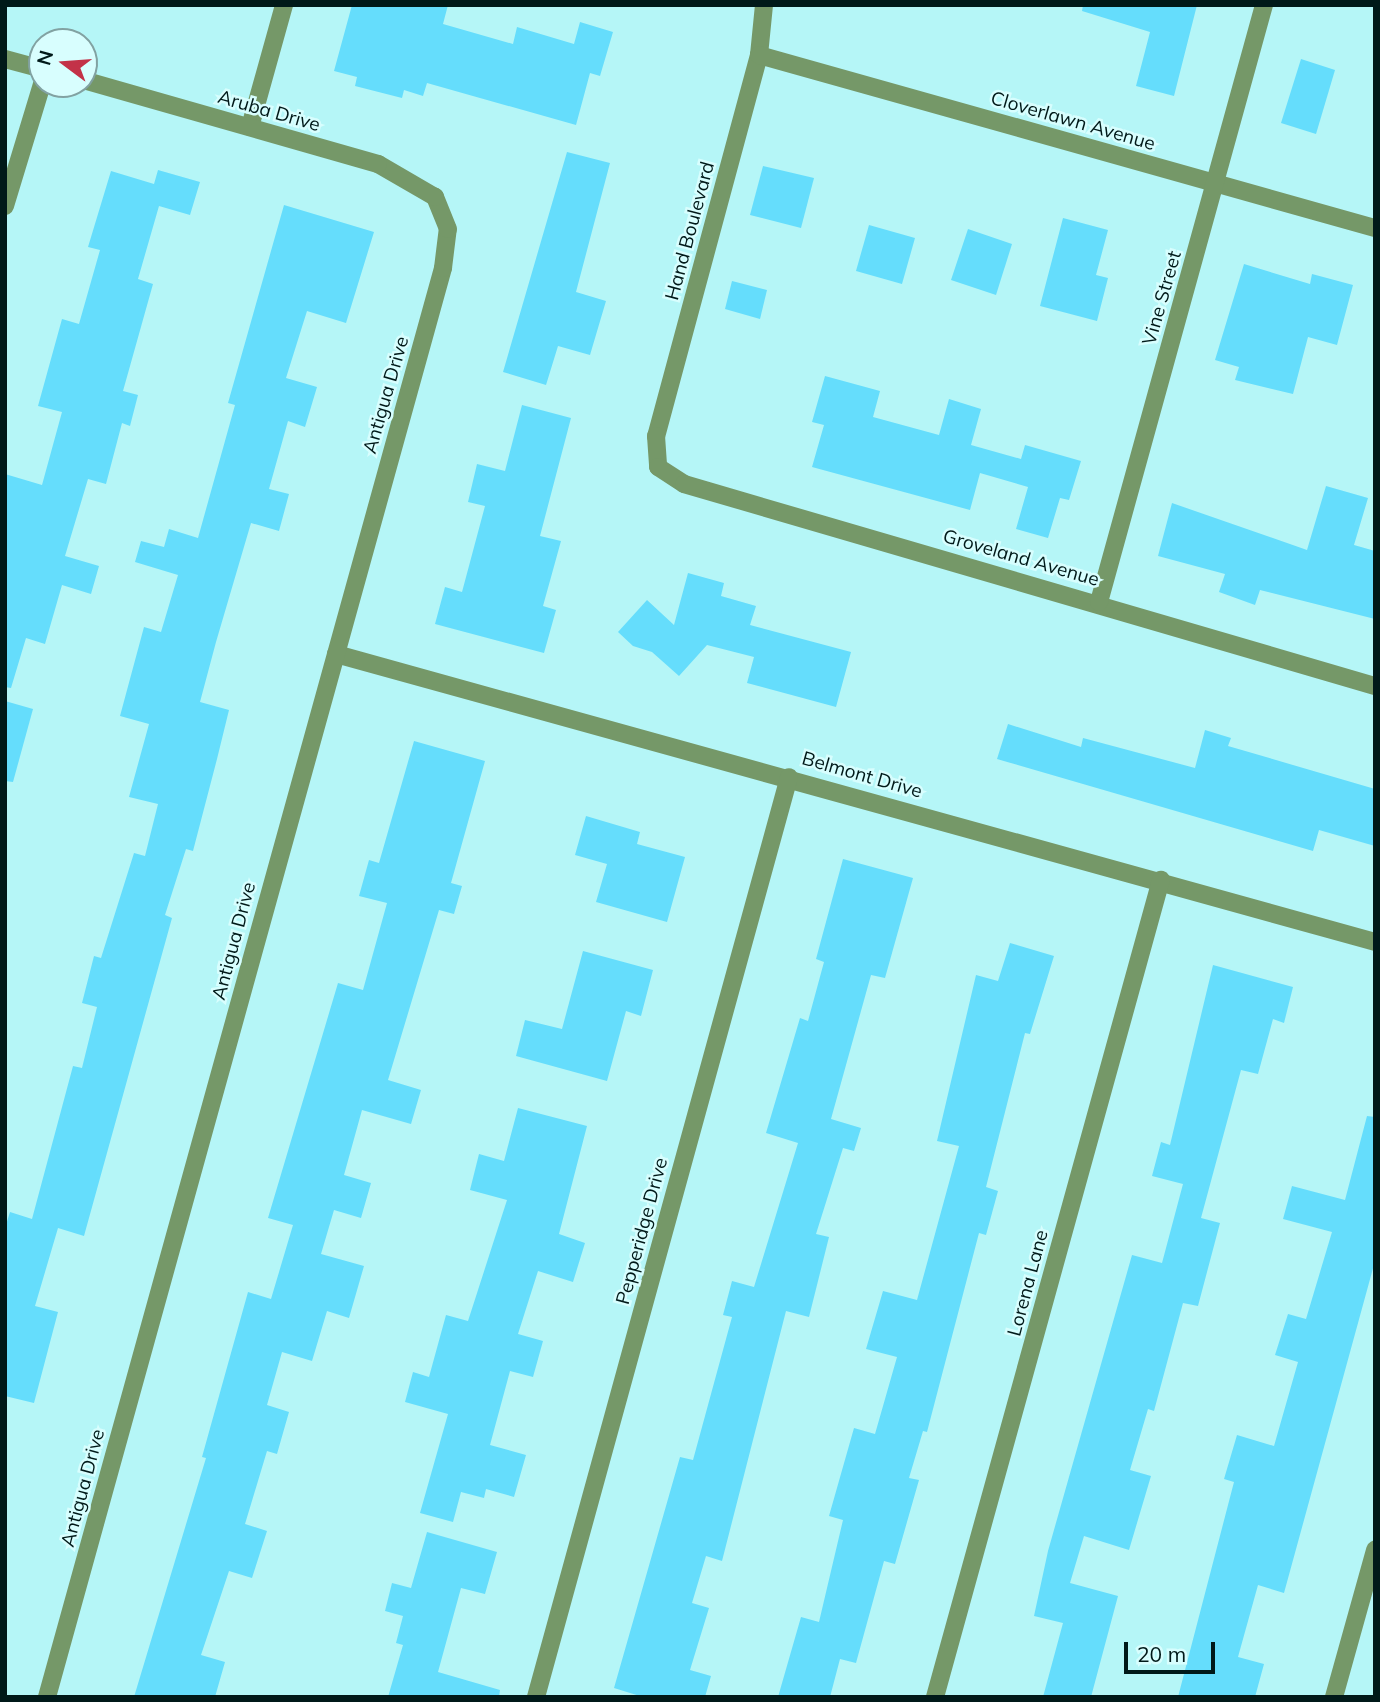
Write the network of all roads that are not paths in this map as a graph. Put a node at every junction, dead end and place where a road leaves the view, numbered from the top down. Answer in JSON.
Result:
{"nodes":[{"id":1,"x":284,"y":5,"type":"edge"},
{"id":2,"x":764,"y":5,"type":"edge"},
{"id":3,"x":1264,"y":5,"type":"edge"},
{"id":4,"x":760,"y":55,"type":"junction"},
{"id":5,"x":5,"y":59,"type":"edge"},
{"id":6,"x":28,"y":65,"type":"edge"},
{"id":7,"x":98,"y":84,"type":"edge"},
{"id":8,"x":38,"y":98,"type":"edge"},
{"id":9,"x":250,"y":127,"type":"junction"},
{"id":10,"x":1216,"y":184,"type":"junction"},
{"id":11,"x":435,"y":197,"type":"joint"},
{"id":12,"x":5,"y":206,"type":"edge"},
{"id":13,"x":1375,"y":228,"type":"edge"},
{"id":14,"x":659,"y":467,"type":"joint"},
{"id":15,"x":1099,"y":602,"type":"junction"},
{"id":16,"x":336,"y":654,"type":"junction"},
{"id":17,"x":1375,"y":686,"type":"edge"},
{"id":18,"x":789,"y":777,"type":"junction"},
{"id":19,"x":1161,"y":880,"type":"junction"},
{"id":20,"x":1375,"y":942,"type":"edge"},
{"id":21,"x":1375,"y":1550,"type":"edge"},
{"id":22,"x":47,"y":1697,"type":"edge"},
{"id":23,"x":536,"y":1697,"type":"edge"},
{"id":24,"x":935,"y":1697,"type":"edge"},
{"id":25,"x":1334,"y":1697,"type":"edge"}],
"edges":[{"from":1,"to":9,"type":"street"},
{"from":2,"to":4,"type":"street","name":"Hand Boulevard"},
{"from":3,"to":10,"type":"street","name":"Vine Street"},
{"from":4,"to":10,"type":"street","name":"Cloverlawn Avenue"},
{"from":4,"to":14,"type":"street","name":"Hand Boulevard"},
{"from":5,"to":6,"type":"street"},
{"from":7,"to":9,"type":"street","name":"Aruba Drive"},
{"from":8,"to":12,"type":"street"},
{"from":9,"to":11,"type":"street","name":"Aruba Drive"},
{"from":10,"to":13,"type":"street","name":"Cloverlawn Avenue"},
{"from":10,"to":15,"type":"street","name":"Vine Street"},
{"from":11,"to":16,"type":"street","name":"Antigua Drive"},
{"from":14,"to":15,"type":"street","name":"Groveland Avenue"},
{"from":15,"to":17,"type":"street","name":"Groveland Avenue"},
{"from":16,"to":18,"type":"street","name":"Belmont Drive"},
{"from":16,"to":22,"type":"street","name":"Antigua Drive"},
{"from":18,"to":19,"type":"street","name":"Belmont Drive"},
{"from":18,"to":23,"type":"street","name":"Pepperidge Drive"},
{"from":19,"to":20,"type":"street","name":"Belmont Drive"},
{"from":19,"to":24,"type":"street","name":"Lorena Lane"},
{"from":21,"to":25,"type":"street"}]}
